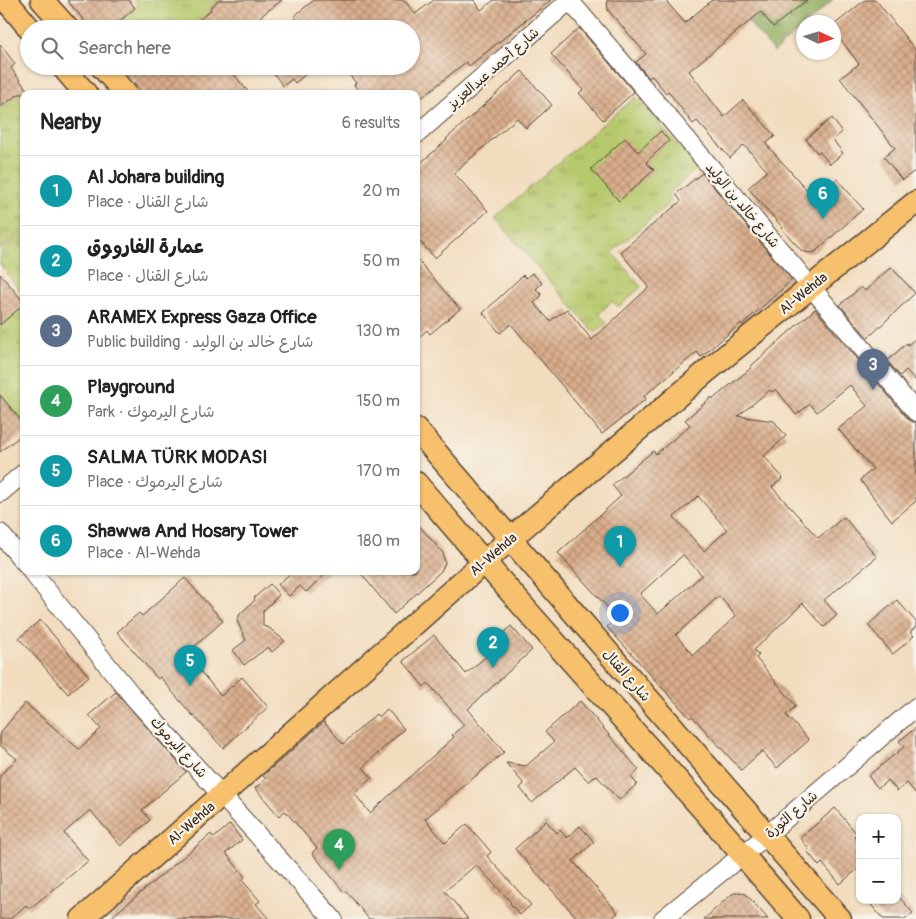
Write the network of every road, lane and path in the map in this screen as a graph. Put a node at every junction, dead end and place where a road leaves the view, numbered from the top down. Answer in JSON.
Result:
{"nodes":[{"id":1,"x":42,"y":0,"type":"edge"},
{"id":2,"x":569,"y":0,"type":"edge"},
{"id":3,"x":8,"y":4,"type":"edge"},
{"id":4,"x":22,"y":20,"type":"edge"},
{"id":5,"x":60,"y":20,"type":"edge"},
{"id":6,"x":70,"y":75,"type":"edge"},
{"id":7,"x":109,"y":75,"type":"edge"},
{"id":8,"x":83,"y":90,"type":"edge"},
{"id":9,"x":122,"y":90,"type":"edge"},
{"id":10,"x":420,"y":131,"type":"edge"},
{"id":11,"x":916,"y":202,"type":"edge"},
{"id":12,"x":811,"y":286,"type":"junction"},
{"id":13,"x":916,"y":412,"type":"edge"},
{"id":14,"x":420,"y":434,"type":"edge"},
{"id":15,"x":20,"y":476,"type":"edge"},
{"id":16,"x":420,"y":488,"type":"edge"},
{"id":17,"x":0,"y":493,"type":"edge"},
{"id":18,"x":0,"y":534,"type":"edge"},
{"id":19,"x":510,"y":539,"type":"junction"},
{"id":20,"x":20,"y":557,"type":"edge"},
{"id":21,"x":484,"y":562,"type":"junction"},
{"id":22,"x":34,"y":575,"type":"edge"},
{"id":23,"x":916,"y":707,"type":"edge"},
{"id":24,"x":222,"y":796,"type":"junction"},
{"id":25,"x":767,"y":835,"type":"junction"},
{"id":26,"x":743,"y":855,"type":"junction"},
{"id":27,"x":82,"y":919,"type":"edge"},
{"id":28,"x":333,"y":919,"type":"edge"},
{"id":29,"x":663,"y":919,"type":"edge"},
{"id":30,"x":798,"y":919,"type":"edge"},
{"id":31,"x":840,"y":919,"type":"edge"}],
"edges":[{"from":1,"to":5,"type":"main road"},
{"from":2,"to":10,"type":"street","name":"شارع أحمد عبدالعزيز"},
{"from":2,"to":12,"type":"street","name":"شارع خالد بن الوليد"},
{"from":3,"to":4,"type":"main road"},
{"from":6,"to":8,"type":"main road"},
{"from":7,"to":9,"type":"main road"},
{"from":11,"to":12,"type":"main road","name":"Al-Wehda"},
{"from":12,"to":13,"type":"street","name":"شارع خالد بن الوليد"},
{"from":12,"to":19,"type":"main road","name":"Al-Wehda"},
{"from":14,"to":19,"type":"main road","name":"شارع القنال"},
{"from":15,"to":17,"type":"street"},
{"from":16,"to":21,"type":"main road"},
{"from":18,"to":20,"type":"street"},
{"from":19,"to":21,"type":"main road","name":"Al-Wehda"},
{"from":19,"to":25,"type":"main road","name":"شارع القنال"},
{"from":21,"to":24,"type":"main road","name":"Al-Wehda"},
{"from":21,"to":26,"type":"main road"},
{"from":22,"to":24,"type":"street","name":"شارع اليرموك"},
{"from":23,"to":25,"type":"street","name":"شارع الثورة"},
{"from":24,"to":27,"type":"main road","name":"Al-Wehda"},
{"from":24,"to":28,"type":"street","name":"شارع اليرموك"},
{"from":25,"to":26,"type":"street","name":"شارع الثورة"},
{"from":25,"to":31,"type":"main road","name":"شارع القنال"},
{"from":26,"to":29,"type":"street","name":"شارع الثورة"},
{"from":26,"to":30,"type":"main road"}]}
